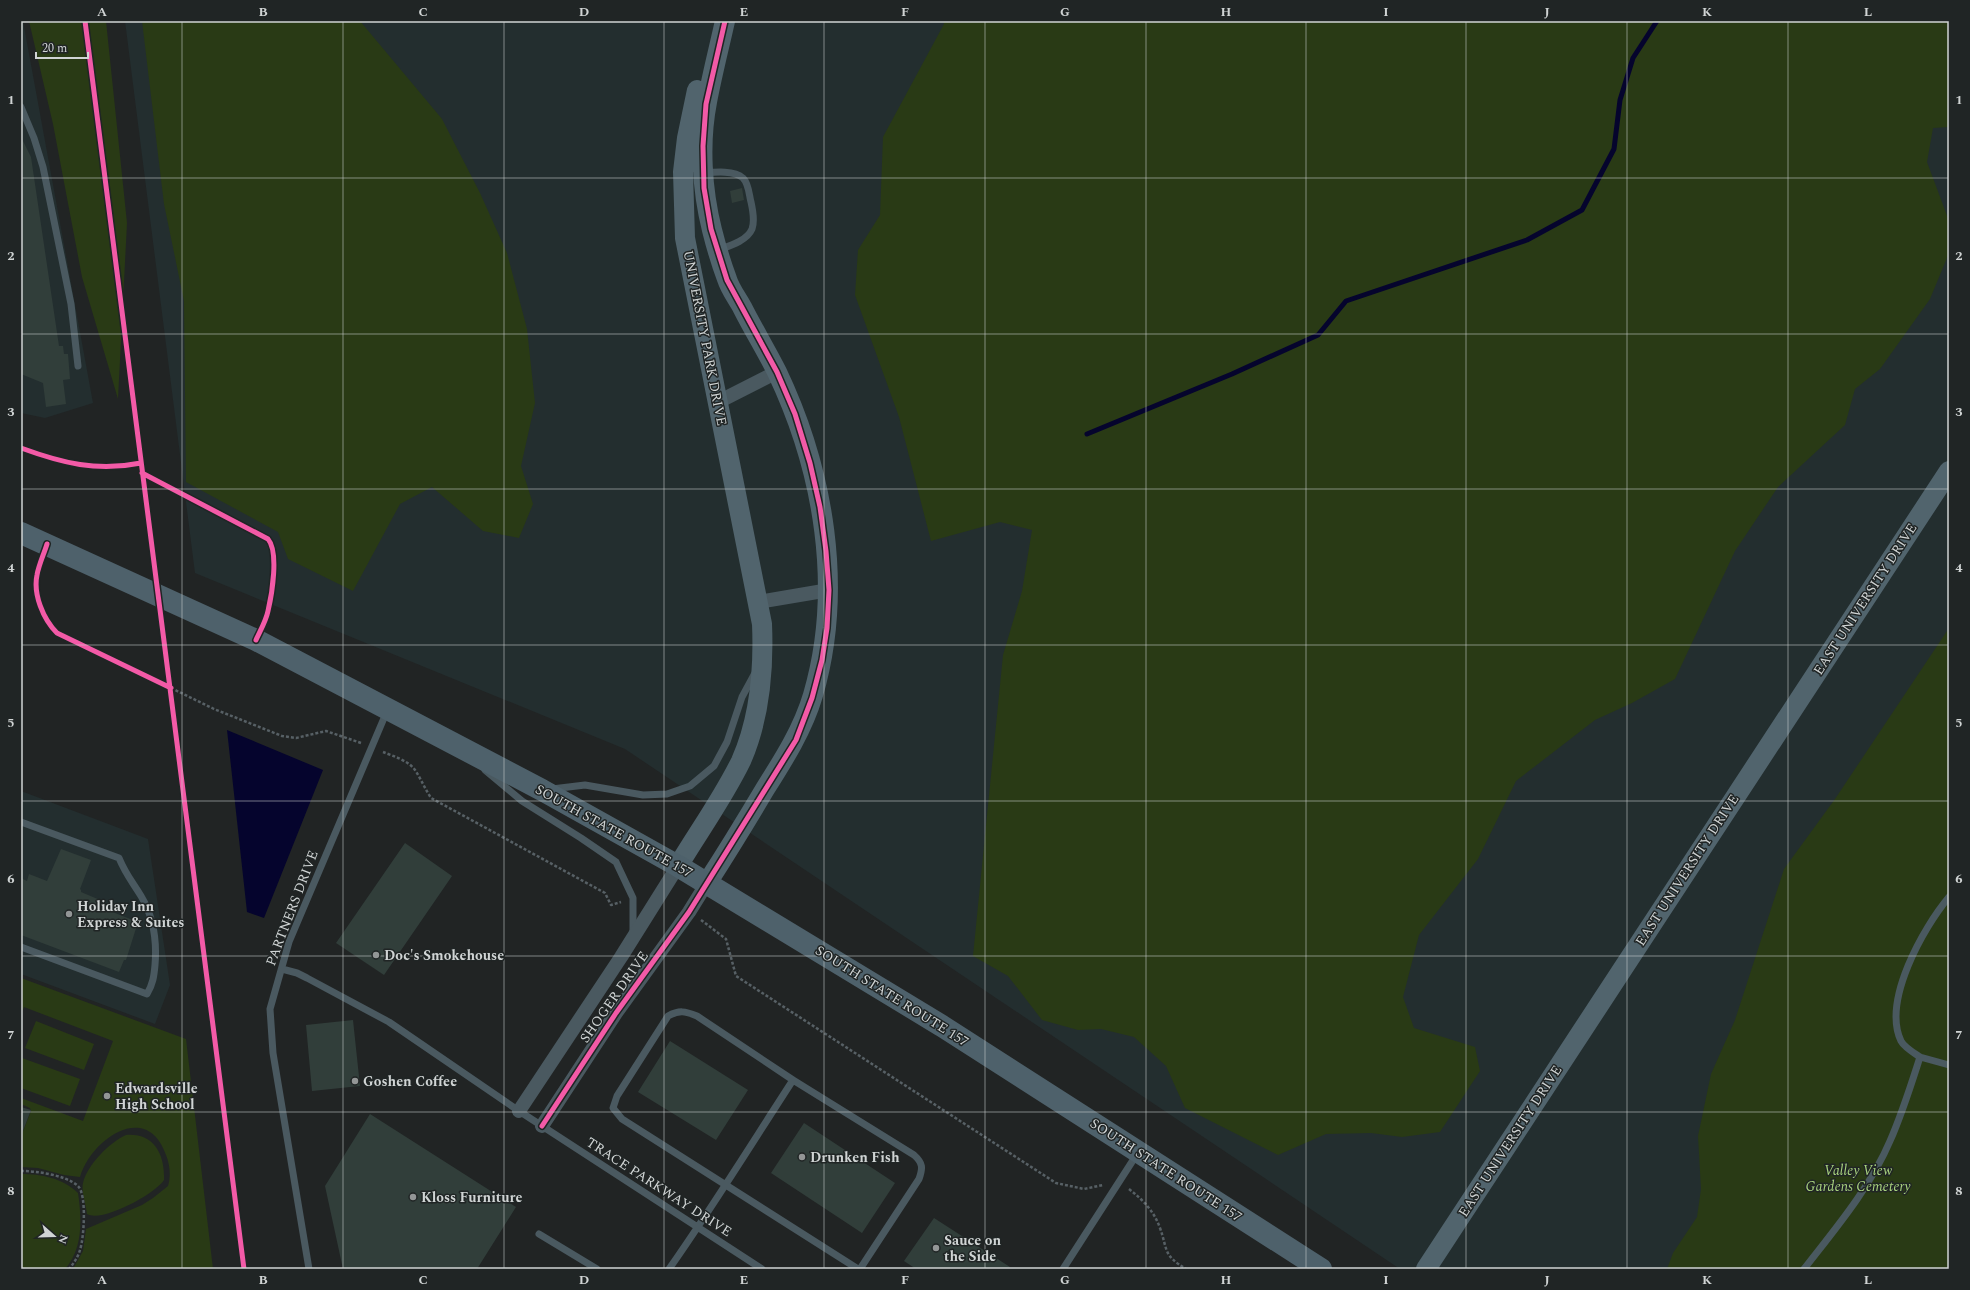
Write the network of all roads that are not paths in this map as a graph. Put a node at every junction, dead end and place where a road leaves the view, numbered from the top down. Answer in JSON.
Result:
{"nodes":[{"id":1,"x":724,"y":21,"type":"edge"},
{"id":2,"x":21,"y":107,"type":"edge"},
{"id":3,"x":704,"y":173,"type":"junction"},
{"id":4,"x":718,"y":250,"type":"junction"},
{"id":5,"x":78,"y":366,"type":"dead end"},
{"id":6,"x":777,"y":372,"type":"junction"},
{"id":7,"x":718,"y":402,"type":"junction"},
{"id":8,"x":1949,"y":471,"type":"edge"},
{"id":9,"x":21,"y":533,"type":"edge"},
{"id":10,"x":829,"y":590,"type":"junction"},
{"id":11,"x":758,"y":602,"type":"junction"},
{"id":12,"x":764,"y":657,"type":"junction"},
{"id":13,"x":388,"y":709,"type":"junction"},
{"id":14,"x":451,"y":742,"type":"junction"},
{"id":15,"x":542,"y":790,"type":"junction"},
{"id":16,"x":21,"y":822,"type":"edge"},
{"id":17,"x":678,"y":866,"type":"junction"},
{"id":18,"x":707,"y":883,"type":"junction"},
{"id":19,"x":1949,"y":897,"type":"edge"},
{"id":20,"x":633,"y":938,"type":"junction"},
{"id":21,"x":21,"y":947,"type":"edge"},
{"id":22,"x":282,"y":969,"type":"junction"},
{"id":23,"x":1920,"y":1058,"type":"junction"},
{"id":24,"x":1949,"y":1065,"type":"edge"},
{"id":25,"x":793,"y":1080,"type":"junction"},
{"id":26,"x":519,"y":1111,"type":"junction"},
{"id":27,"x":542,"y":1126,"type":"junction"},
{"id":28,"x":1138,"y":1152,"type":"junction"},
{"id":29,"x":724,"y":1185,"type":"junction"},
{"id":30,"x":698,"y":1228,"type":"junction"},
{"id":31,"x":539,"y":1234,"type":"dead end"},
{"id":32,"x":309,"y":1269,"type":"edge"},
{"id":33,"x":597,"y":1269,"type":"edge"},
{"id":34,"x":669,"y":1269,"type":"edge"},
{"id":35,"x":762,"y":1269,"type":"edge"},
{"id":36,"x":859,"y":1269,"type":"edge"},
{"id":37,"x":1064,"y":1269,"type":"edge"},
{"id":38,"x":1321,"y":1269,"type":"edge"},
{"id":39,"x":1426,"y":1269,"type":"edge"},
{"id":40,"x":1804,"y":1269,"type":"edge"}],
"edges":[{"from":1,"to":3,"type":"street","name":"UNIVERSITY PARK DRIVE"},
{"from":1,"to":7,"type":"street","name":"UNIVERSITY PARK DRIVE"},
{"from":2,"to":5,"type":"lane"},
{"from":3,"to":4,"type":"street","name":"UNIVERSITY PARK DRIVE"},
{"from":3,"to":4,"type":"lane"},
{"from":4,"to":6,"type":"street","name":"UNIVERSITY PARK DRIVE"},
{"from":6,"to":7,"type":"street"},
{"from":6,"to":10,"type":"street","name":"UNIVERSITY PARK DRIVE"},
{"from":7,"to":11,"type":"street","name":"UNIVERSITY PARK DRIVE"},
{"from":8,"to":39,"type":"street","name":"EAST UNIVERSITY DRIVE"},
{"from":9,"to":13,"type":"main road","name":"SOUTH STATE ROUTE 157"},
{"from":10,"to":11,"type":"street"},
{"from":10,"to":18,"type":"street","name":"UNIVERSITY PARK DRIVE"},
{"from":11,"to":12,"type":"street","name":"UNIVERSITY PARK DRIVE"},
{"from":12,"to":15,"type":"lane"},
{"from":12,"to":17,"type":"street","name":"UNIVERSITY PARK DRIVE"},
{"from":13,"to":14,"type":"main road","name":"SOUTH STATE ROUTE 157"},
{"from":13,"to":22,"type":"lane","name":"PARTNERS DRIVE"},
{"from":14,"to":15,"type":"main road","name":"SOUTH STATE ROUTE 157"},
{"from":14,"to":20,"type":"lane","name":"SHOGER DRIVE"},
{"from":15,"to":17,"type":"main road","name":"SOUTH STATE ROUTE 157"},
{"from":16,"to":21,"type":"lane"},
{"from":17,"to":18,"type":"main road","name":"SOUTH STATE ROUTE 157"},
{"from":17,"to":20,"type":"street","name":"SHOGER DRIVE"},
{"from":18,"to":27,"type":"street","name":"SHOGER DRIVE"},
{"from":18,"to":28,"type":"main road","name":"SOUTH STATE ROUTE 157"},
{"from":19,"to":23,"type":"lane"},
{"from":20,"to":26,"type":"street","name":"SHOGER DRIVE"},
{"from":22,"to":26,"type":"lane","name":"TRACE PARKWAY DRIVE"},
{"from":22,"to":32,"type":"lane","name":"PARTNERS DRIVE"},
{"from":23,"to":24,"type":"lane"},
{"from":23,"to":40,"type":"lane"},
{"from":25,"to":29,"type":"lane"},
{"from":25,"to":29,"type":"lane"},
{"from":25,"to":36,"type":"lane"},
{"from":26,"to":27,"type":"lane","name":"TRACE PARKWAY DRIVE"},
{"from":27,"to":30,"type":"lane","name":"TRACE PARKWAY DRIVE"},
{"from":28,"to":37,"type":"lane"},
{"from":28,"to":38,"type":"main road","name":"SOUTH STATE ROUTE 157"},
{"from":29,"to":30,"type":"lane"},
{"from":29,"to":36,"type":"lane"},
{"from":30,"to":34,"type":"lane"},
{"from":30,"to":35,"type":"lane","name":"TRACE PARKWAY DRIVE"},
{"from":31,"to":33,"type":"lane"}]}
